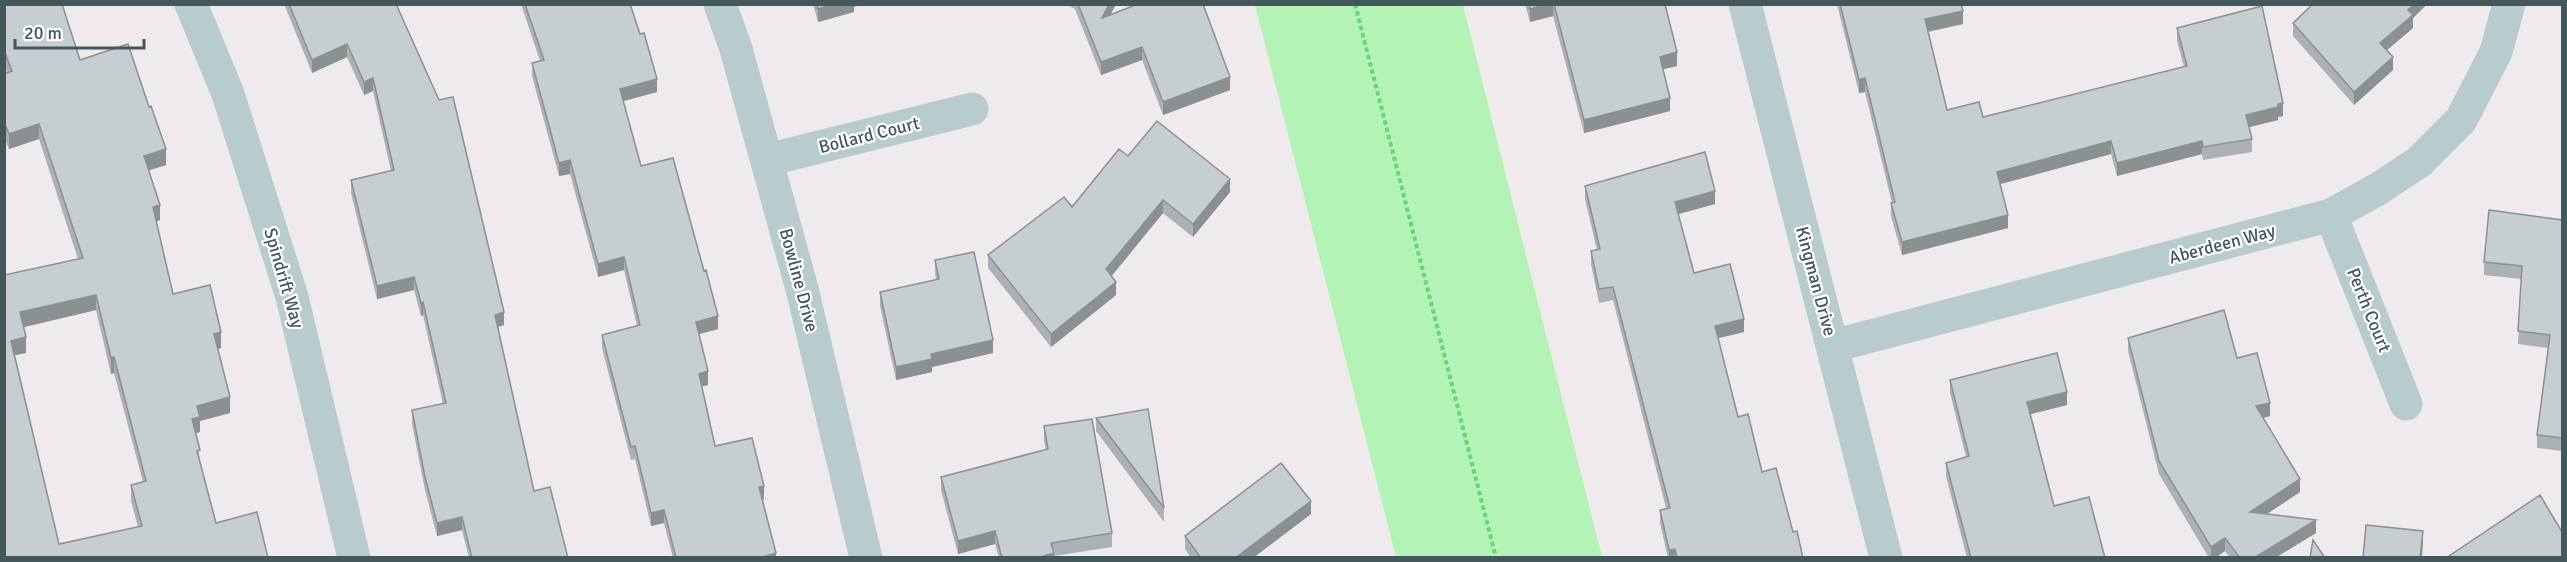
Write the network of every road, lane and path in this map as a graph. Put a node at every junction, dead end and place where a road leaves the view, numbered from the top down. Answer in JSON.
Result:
{"nodes":[{"id":1,"x":191,"y":4,"type":"edge"},
{"id":2,"x":720,"y":4,"type":"edge"},
{"id":3,"x":1355,"y":4,"type":"edge"},
{"id":4,"x":1745,"y":4,"type":"edge"},
{"id":5,"x":2509,"y":4,"type":"edge"},
{"id":6,"x":972,"y":110,"type":"dead end"},
{"id":7,"x":767,"y":160,"type":"junction"},
{"id":8,"x":2331,"y":215,"type":"junction"},
{"id":9,"x":1833,"y":346,"type":"junction"},
{"id":10,"x":2406,"y":404,"type":"dead end"},
{"id":11,"x":354,"y":558,"type":"edge"},
{"id":12,"x":867,"y":558,"type":"edge"},
{"id":13,"x":1496,"y":558,"type":"edge"},
{"id":14,"x":1886,"y":558,"type":"edge"}],
"edges":[{"from":1,"to":11,"type":"street","name":"Spindrift Way"},
{"from":2,"to":7,"type":"street","name":"Bowline Drive"},
{"from":3,"to":13,"type":"path"},
{"from":4,"to":9,"type":"street","name":"Kingman Drive"},
{"from":5,"to":8,"type":"street","name":"Aberdeen Way"},
{"from":6,"to":7,"type":"street","name":"Bollard Court"},
{"from":7,"to":12,"type":"street","name":"Bowline Drive"},
{"from":8,"to":9,"type":"street","name":"Aberdeen Way"},
{"from":8,"to":10,"type":"street","name":"Perth Court"},
{"from":9,"to":14,"type":"street","name":"Kingman Drive"}]}
